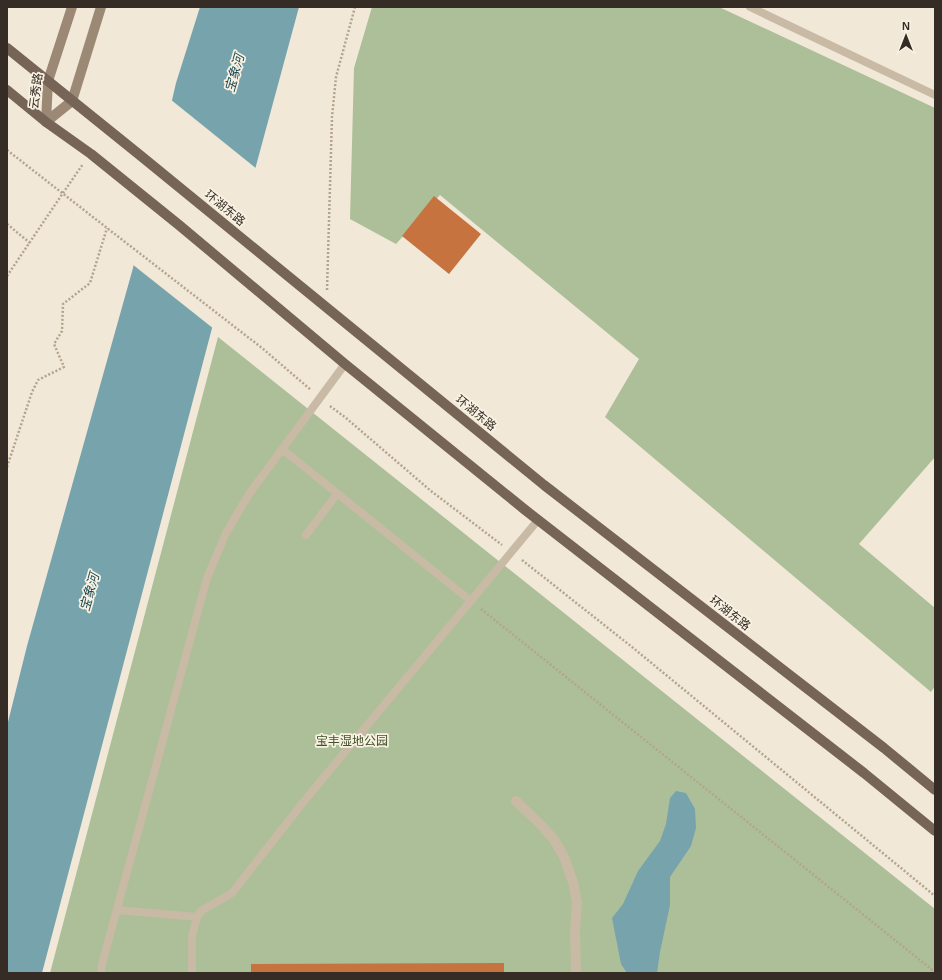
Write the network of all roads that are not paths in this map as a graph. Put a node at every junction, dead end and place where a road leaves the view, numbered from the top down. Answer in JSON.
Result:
{"nodes":[{"id":1,"x":72,"y":7,"type":"edge"},
{"id":2,"x":101,"y":7,"type":"edge"},
{"id":3,"x":750,"y":7,"type":"edge"},
{"id":4,"x":7,"y":48,"type":"edge"},
{"id":5,"x":48,"y":81,"type":"junction"},
{"id":6,"x":7,"y":90,"type":"edge"},
{"id":7,"x":935,"y":95,"type":"edge"},
{"id":8,"x":72,"y":101,"type":"junction"},
{"id":9,"x":46,"y":122,"type":"junction"},
{"id":10,"x":345,"y":364,"type":"junction"},
{"id":11,"x":282,"y":449,"type":"junction"},
{"id":12,"x":337,"y":494,"type":"junction"},
{"id":13,"x":538,"y":520,"type":"junction"},
{"id":14,"x":306,"y":535,"type":"dead end"},
{"id":15,"x":471,"y":601,"type":"junction"},
{"id":16,"x":935,"y":790,"type":"edge"},
{"id":17,"x":516,"y":801,"type":"dead end"},
{"id":18,"x":935,"y":831,"type":"edge"},
{"id":19,"x":117,"y":910,"type":"junction"},
{"id":20,"x":197,"y":917,"type":"junction"},
{"id":21,"x":101,"y":973,"type":"edge"},
{"id":22,"x":192,"y":973,"type":"edge"},
{"id":23,"x":576,"y":973,"type":"edge"}],
"edges":[{"from":1,"to":5,"type":"street","name":"云秀路"},
{"from":2,"to":8,"type":"street"},
{"from":3,"to":7,"type":"lane"},
{"from":4,"to":5,"type":"main road","name":"环湖东路"},
{"from":5,"to":8,"type":"main road","name":"环湖东路"},
{"from":5,"to":9,"type":"street","name":"云秀路"},
{"from":6,"to":9,"type":"main road"},
{"from":8,"to":9,"type":"street","name":"云秀路"},
{"from":8,"to":16,"type":"main road","name":"环湖东路"},
{"from":9,"to":10,"type":"main road"},
{"from":10,"to":11,"type":"lane"},
{"from":10,"to":13,"type":"main road"},
{"from":11,"to":12,"type":"lane"},
{"from":11,"to":19,"type":"lane"},
{"from":12,"to":14,"type":"lane"},
{"from":12,"to":15,"type":"lane"},
{"from":13,"to":15,"type":"lane"},
{"from":13,"to":18,"type":"main road"},
{"from":15,"to":20,"type":"lane"},
{"from":17,"to":23,"type":"street"},
{"from":19,"to":20,"type":"lane"},
{"from":19,"to":21,"type":"lane"},
{"from":20,"to":22,"type":"lane"}]}
